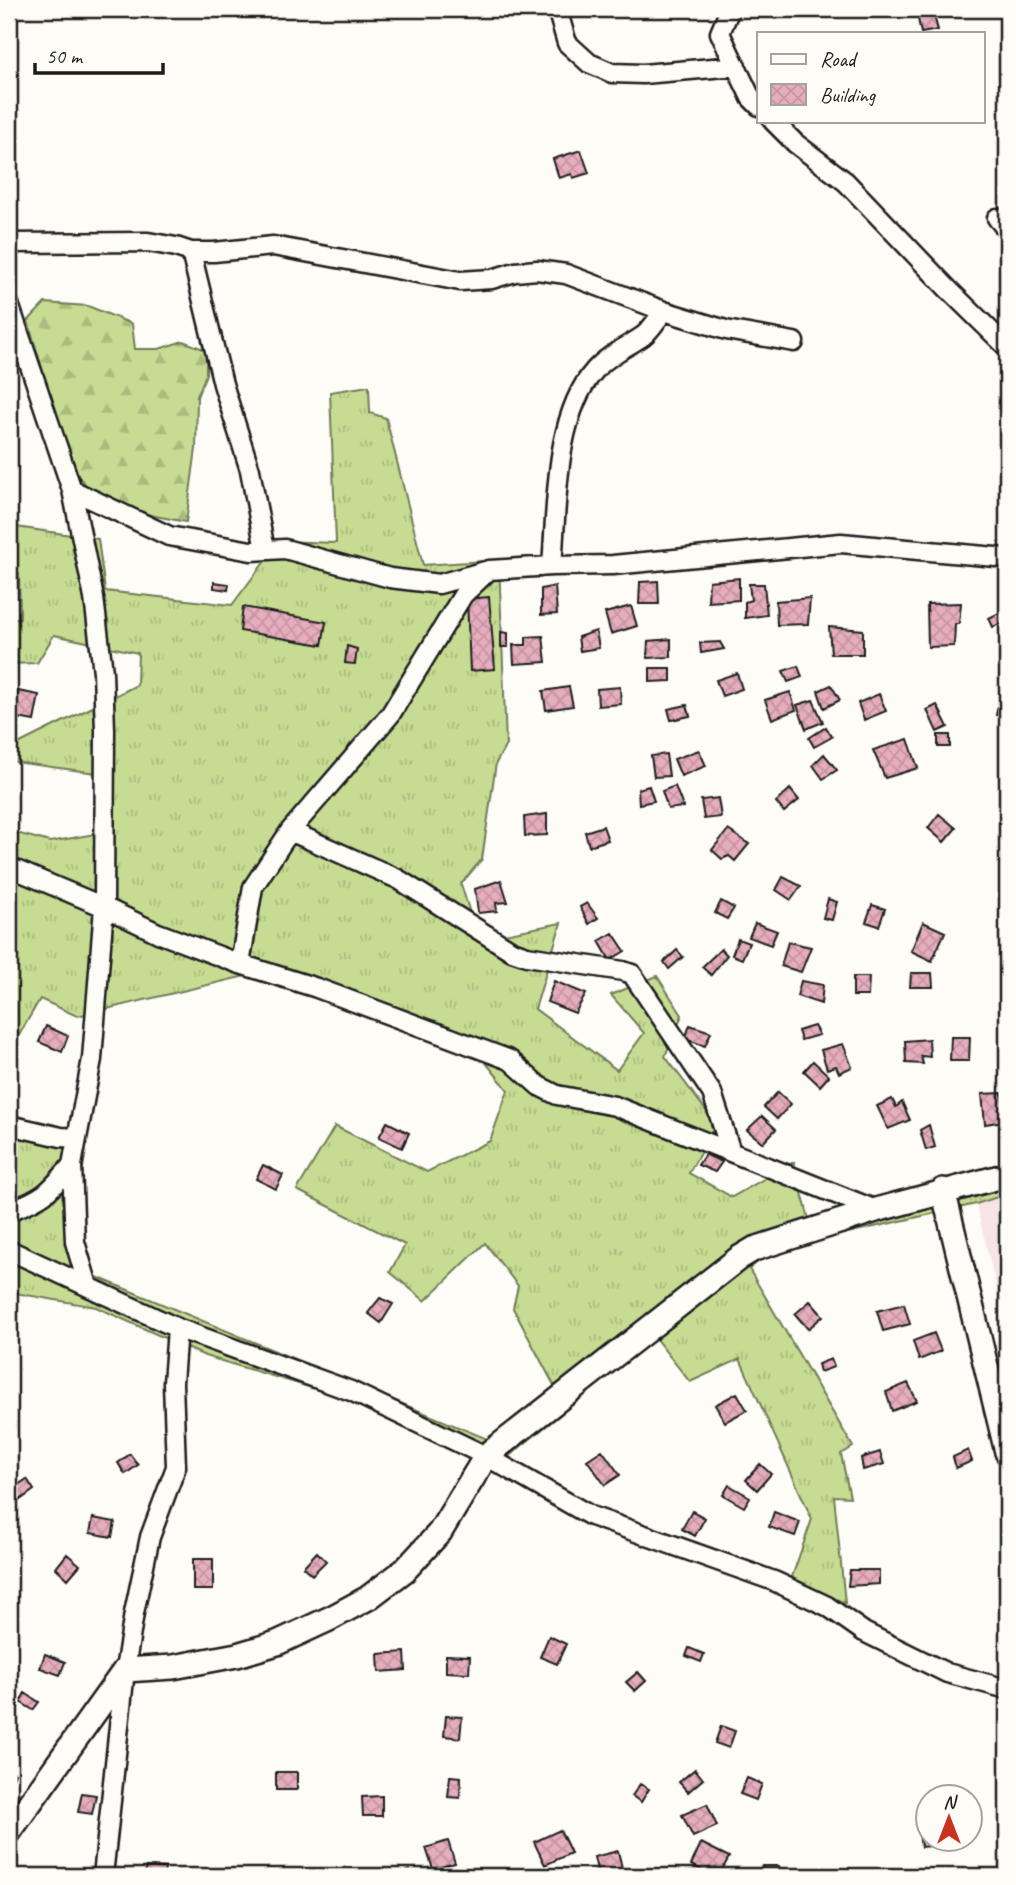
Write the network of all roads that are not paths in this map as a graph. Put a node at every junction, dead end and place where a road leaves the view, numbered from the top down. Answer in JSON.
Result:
{"nodes":[{"id":1,"x":557,"y":9,"type":"edge"},
{"id":2,"x":730,"y":9,"type":"edge"},
{"id":3,"x":736,"y":66,"type":"junction"},
{"id":4,"x":757,"y":104,"type":"edge"},
{"id":5,"x":774,"y":122,"type":"edge"},
{"id":6,"x":9,"y":243,"type":"edge"},
{"id":7,"x":191,"y":252,"type":"junction"},
{"id":8,"x":9,"y":304,"type":"edge"},
{"id":9,"x":663,"y":311,"type":"junction"},
{"id":10,"x":794,"y":342,"type":"dead end"},
{"id":11,"x":1007,"y":347,"type":"edge"},
{"id":12,"x":72,"y":490,"type":"junction"},
{"id":13,"x":265,"y":550,"type":"junction"},
{"id":14,"x":1007,"y":558,"type":"edge"},
{"id":15,"x":552,"y":566,"type":"junction"},
{"id":16,"x":489,"y":570,"type":"junction"},
{"id":17,"x":290,"y":831,"type":"junction"},
{"id":18,"x":9,"y":867,"type":"edge"},
{"id":19,"x":104,"y":907,"type":"junction"},
{"id":20,"x":240,"y":964,"type":"junction"},
{"id":21,"x":9,"y":1125,"type":"edge"},
{"id":22,"x":77,"y":1138,"type":"junction"},
{"id":23,"x":731,"y":1152,"type":"junction"},
{"id":24,"x":72,"y":1165,"type":"junction"},
{"id":25,"x":1007,"y":1175,"type":"edge"},
{"id":26,"x":943,"y":1191,"type":"junction"},
{"id":27,"x":876,"y":1210,"type":"junction"},
{"id":28,"x":9,"y":1212,"type":"edge"},
{"id":29,"x":10,"y":1254,"type":"edge"},
{"id":30,"x":88,"y":1286,"type":"junction"},
{"id":31,"x":177,"y":1328,"type":"junction"},
{"id":32,"x":1007,"y":1452,"type":"edge"},
{"id":33,"x":486,"y":1456,"type":"junction"},
{"id":34,"x":125,"y":1670,"type":"junction"},
{"id":35,"x":1007,"y":1689,"type":"edge"},
{"id":36,"x":9,"y":1832,"type":"edge"},
{"id":37,"x":103,"y":1876,"type":"edge"}],
"edges":[{"from":1,"to":3,"type":"street"},
{"from":2,"to":3,"type":"street"},
{"from":3,"to":4,"type":"street"},
{"from":5,"to":11,"type":"street"},
{"from":6,"to":7,"type":"street"},
{"from":7,"to":9,"type":"street"},
{"from":7,"to":13,"type":"street"},
{"from":8,"to":12,"type":"street"},
{"from":9,"to":10,"type":"street"},
{"from":9,"to":15,"type":"street"},
{"from":12,"to":13,"type":"street"},
{"from":12,"to":19,"type":"street"},
{"from":13,"to":16,"type":"street"},
{"from":14,"to":15,"type":"street"},
{"from":15,"to":16,"type":"street"},
{"from":16,"to":17,"type":"street"},
{"from":17,"to":20,"type":"street"},
{"from":17,"to":23,"type":"street"},
{"from":18,"to":19,"type":"street"},
{"from":19,"to":20,"type":"street"},
{"from":19,"to":22,"type":"street"},
{"from":20,"to":23,"type":"street"},
{"from":21,"to":22,"type":"street"},
{"from":22,"to":24,"type":"street"},
{"from":23,"to":27,"type":"street"},
{"from":24,"to":28,"type":"street"},
{"from":24,"to":30,"type":"street"},
{"from":25,"to":26,"type":"street"},
{"from":26,"to":27,"type":"street"},
{"from":26,"to":32,"type":"street"},
{"from":27,"to":33,"type":"street"},
{"from":29,"to":30,"type":"street"},
{"from":30,"to":31,"type":"street"},
{"from":31,"to":33,"type":"street"},
{"from":31,"to":34,"type":"street"},
{"from":33,"to":34,"type":"street"},
{"from":33,"to":35,"type":"street"},
{"from":34,"to":36,"type":"street"},
{"from":34,"to":37,"type":"street"}]}
